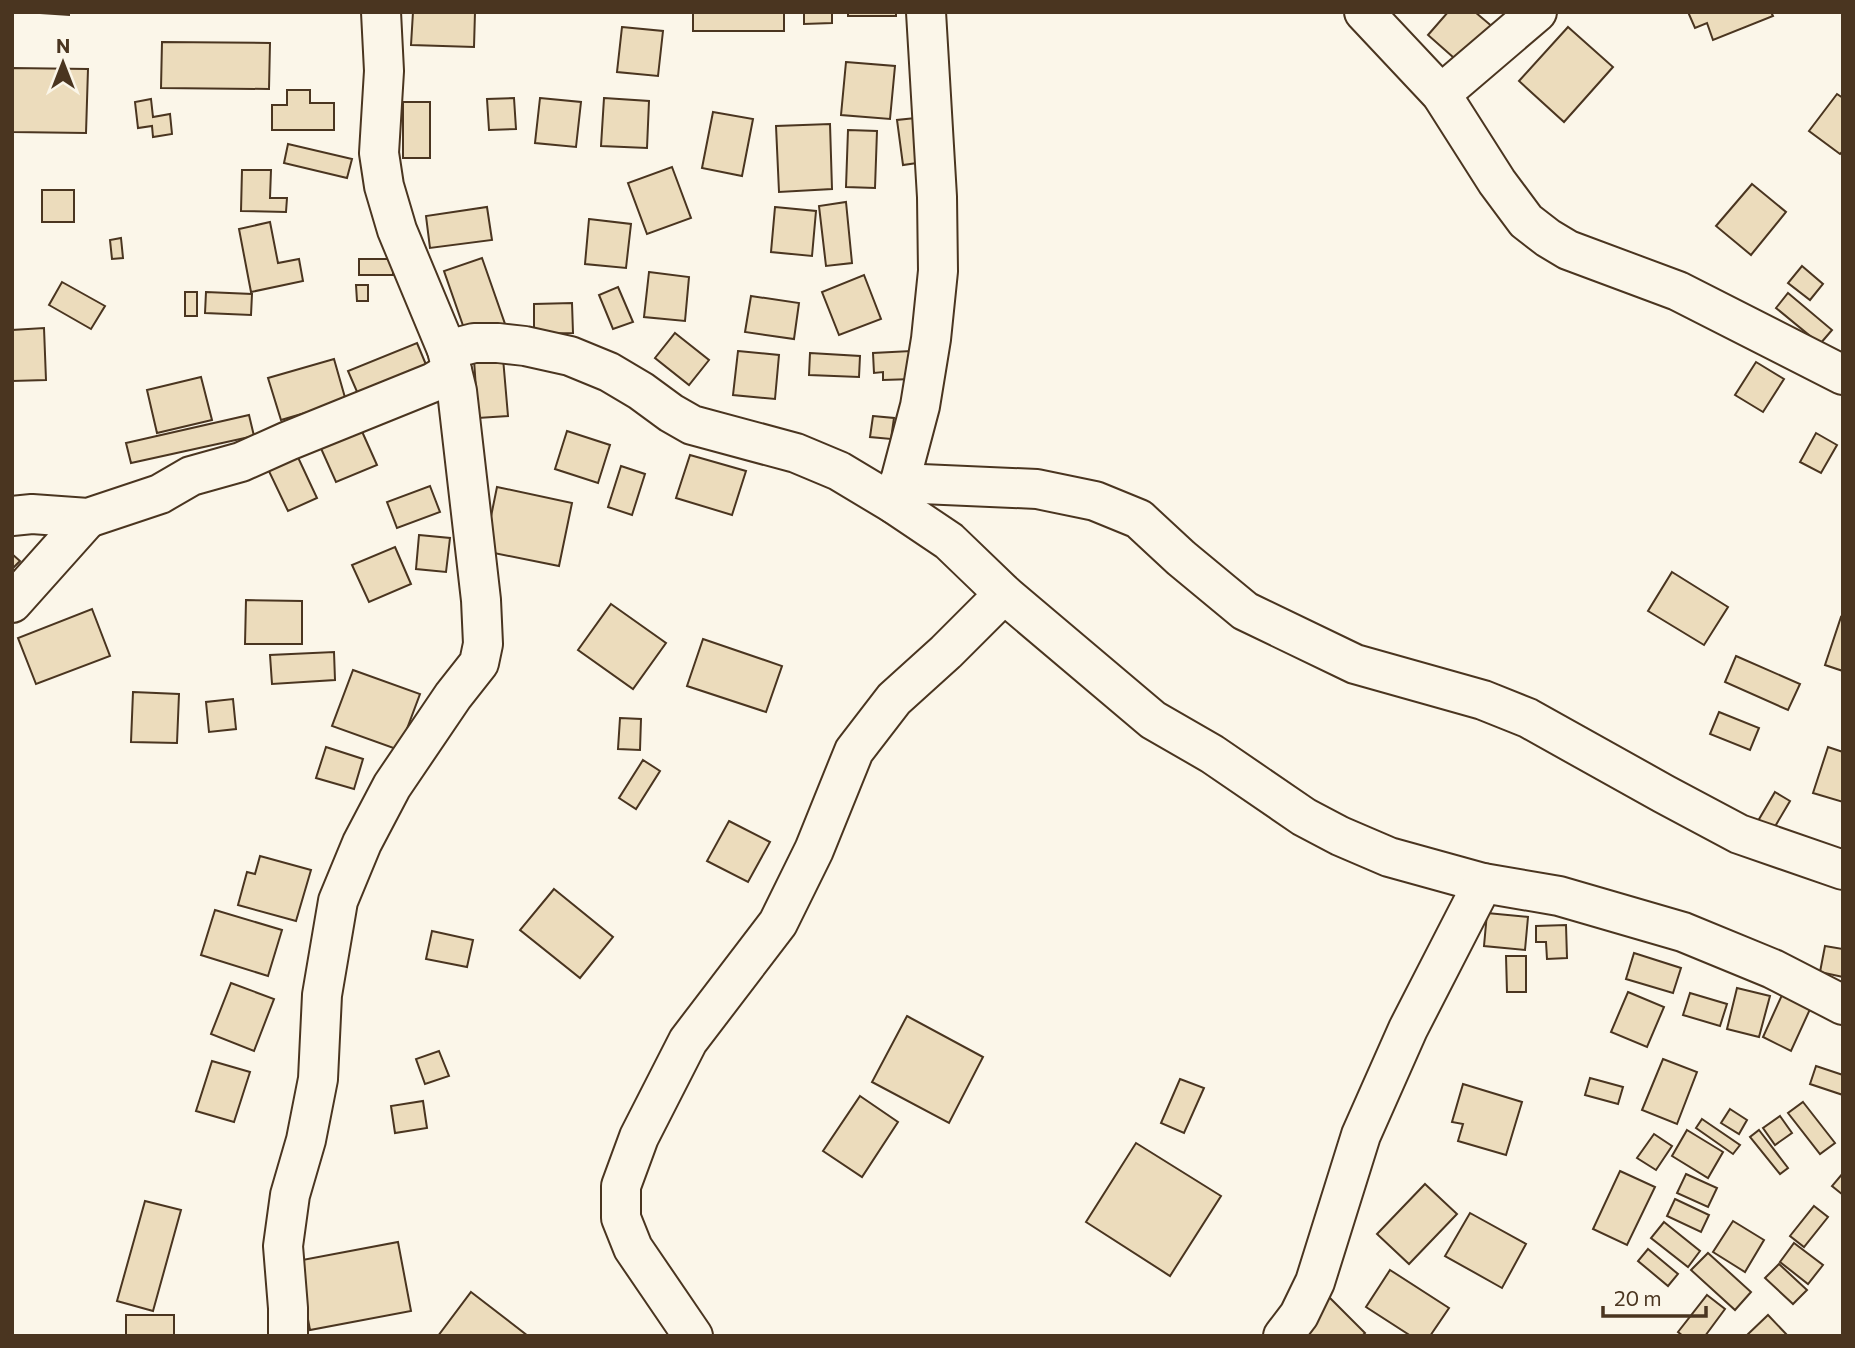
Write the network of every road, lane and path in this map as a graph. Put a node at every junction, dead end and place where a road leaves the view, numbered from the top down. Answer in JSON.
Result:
{"nodes":[{"id":1,"x":381,"y":12,"type":"edge"},
{"id":2,"x":926,"y":12,"type":"edge"},
{"id":3,"x":1364,"y":12,"type":"edge"},
{"id":4,"x":1537,"y":12,"type":"edge"},
{"id":5,"x":1441,"y":94,"type":"junction"},
{"id":6,"x":449,"y":360,"type":"junction"},
{"id":7,"x":1843,"y":375,"type":"edge"},
{"id":8,"x":897,"y":494,"type":"junction"},
{"id":9,"x":12,"y":516,"type":"edge"},
{"id":10,"x":88,"y":518,"type":"junction"},
{"id":11,"x":1003,"y":594,"type":"junction"},
{"id":12,"x":12,"y":603,"type":"edge"},
{"id":13,"x":1843,"y":870,"type":"edge"},
{"id":14,"x":1483,"y":883,"type":"junction"},
{"id":15,"x":1843,"y":1005,"type":"edge"},
{"id":16,"x":288,"y":1336,"type":"edge"},
{"id":17,"x":693,"y":1336,"type":"edge"},
{"id":18,"x":1283,"y":1336,"type":"edge"}],
"edges":[{"from":1,"to":6,"type":"street"},
{"from":2,"to":8,"type":"street"},
{"from":3,"to":5,"type":"street"},
{"from":4,"to":5,"type":"street"},
{"from":5,"to":7,"type":"street"},
{"from":6,"to":8,"type":"street"},
{"from":6,"to":10,"type":"street"},
{"from":6,"to":16,"type":"street"},
{"from":8,"to":11,"type":"street"},
{"from":8,"to":13,"type":"street"},
{"from":9,"to":10,"type":"street"},
{"from":10,"to":12,"type":"street"},
{"from":11,"to":14,"type":"street"},
{"from":11,"to":17,"type":"street"},
{"from":14,"to":15,"type":"street"},
{"from":14,"to":18,"type":"street"}]}
